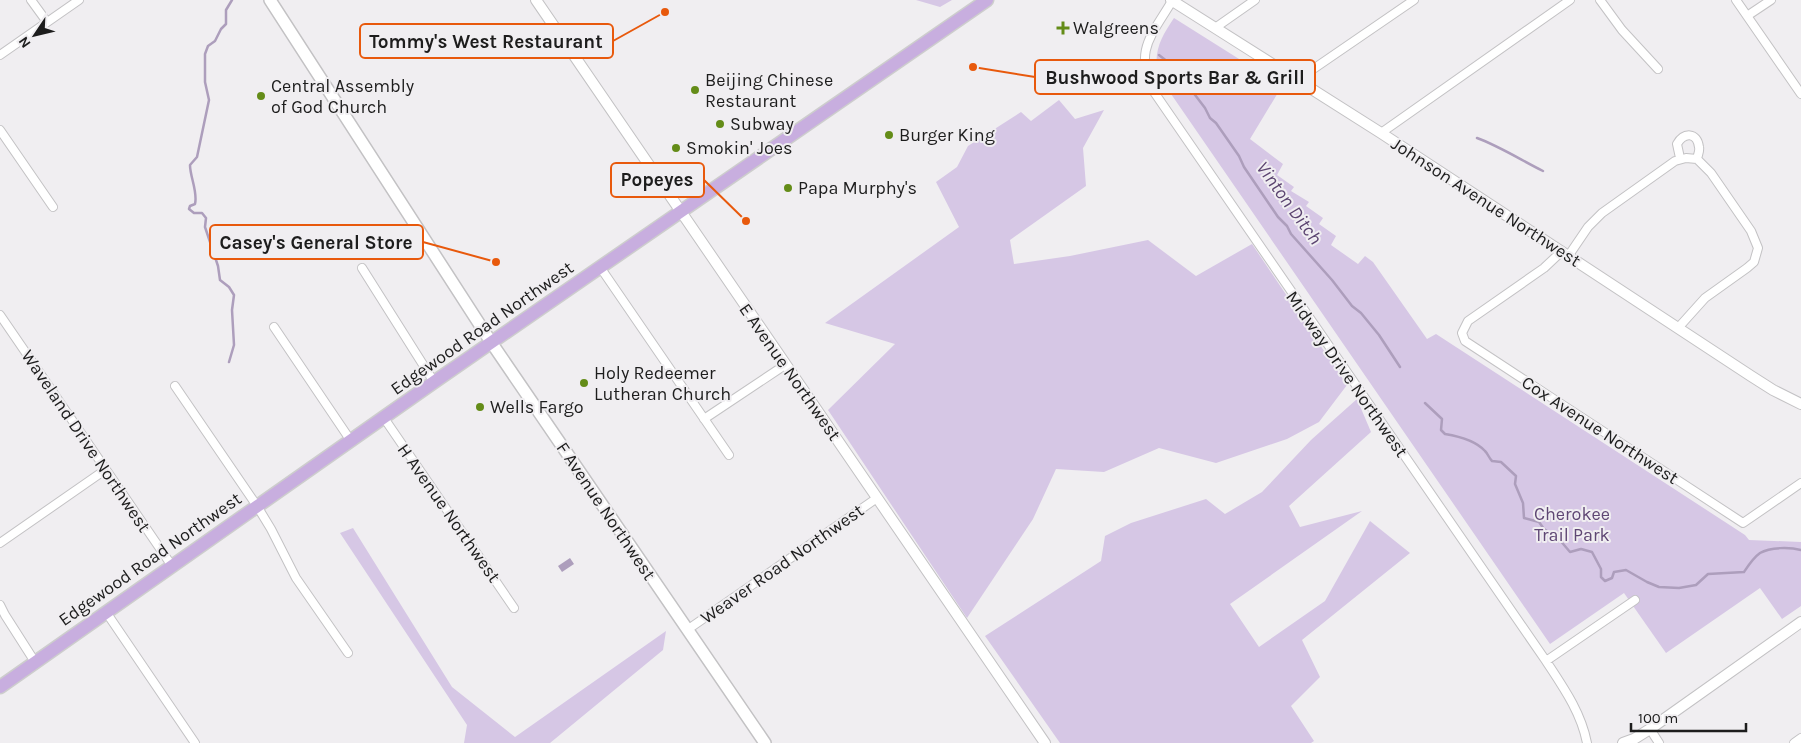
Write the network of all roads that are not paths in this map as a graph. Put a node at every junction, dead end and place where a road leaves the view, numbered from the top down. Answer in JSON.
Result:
{"nodes":[{"id":1,"x":31,"y":0,"type":"edge"},
{"id":2,"x":79,"y":0,"type":"edge"},
{"id":3,"x":270,"y":0,"type":"edge"},
{"id":4,"x":536,"y":0,"type":"edge"},
{"id":5,"x":987,"y":0,"type":"edge"},
{"id":6,"x":1172,"y":0,"type":"edge"},
{"id":7,"x":1255,"y":0,"type":"edge"},
{"id":8,"x":1414,"y":0,"type":"edge"},
{"id":9,"x":1570,"y":0,"type":"edge"},
{"id":10,"x":1600,"y":0,"type":"edge"},
{"id":11,"x":1736,"y":0,"type":"edge"},
{"id":12,"x":1770,"y":0,"type":"edge"},
{"id":13,"x":1747,"y":16,"type":"junction"},
{"id":14,"x":47,"y":22,"type":"junction"},
{"id":15,"x":1215,"y":28,"type":"junction"},
{"id":16,"x":0,"y":55,"type":"edge"},
{"id":17,"x":1658,"y":69,"type":"dead end"},
{"id":18,"x":1299,"y":82,"type":"junction"},
{"id":19,"x":1801,"y":94,"type":"edge"},
{"id":20,"x":0,"y":130,"type":"edge"},
{"id":21,"x":1381,"y":133,"type":"junction"},
{"id":22,"x":1680,"y":158,"type":"junction"},
{"id":23,"x":1697,"y":159,"type":"junction"},
{"id":24,"x":53,"y":207,"type":"dead end"},
{"id":25,"x":681,"y":212,"type":"junction"},
{"id":26,"x":1565,"y":253,"type":"junction"},
{"id":27,"x":362,"y":268,"type":"dead end"},
{"id":28,"x":600,"y":268,"type":"junction"},
{"id":29,"x":0,"y":315,"type":"edge"},
{"id":30,"x":274,"y":327,"type":"dead end"},
{"id":31,"x":1678,"y":328,"type":"junction"},
{"id":32,"x":491,"y":342,"type":"junction"},
{"id":33,"x":785,"y":365,"type":"junction"},
{"id":34,"x":434,"y":382,"type":"junction"},
{"id":35,"x":174,"y":386,"type":"dead end"},
{"id":36,"x":1801,"y":404,"type":"edge"},
{"id":37,"x":384,"y":418,"type":"junction"},
{"id":38,"x":704,"y":419,"type":"junction"},
{"id":39,"x":351,"y":441,"type":"junction"},
{"id":40,"x":729,"y":455,"type":"dead end"},
{"id":41,"x":105,"y":470,"type":"junction"},
{"id":42,"x":1801,"y":483,"type":"edge"},
{"id":43,"x":877,"y":498,"type":"junction"},
{"id":44,"x":257,"y":506,"type":"junction"},
{"id":45,"x":0,"y":543,"type":"edge"},
{"id":46,"x":172,"y":566,"type":"junction"},
{"id":47,"x":1634,"y":600,"type":"dead end"},
{"id":48,"x":0,"y":605,"type":"edge"},
{"id":49,"x":514,"y":608,"type":"dead end"},
{"id":50,"x":106,"y":612,"type":"junction"},
{"id":51,"x":1801,"y":622,"type":"edge"},
{"id":52,"x":688,"y":630,"type":"junction"},
{"id":53,"x":348,"y":653,"type":"dead end"},
{"id":54,"x":1546,"y":661,"type":"junction"},
{"id":55,"x":35,"y":662,"type":"junction"},
{"id":56,"x":0,"y":686,"type":"edge"},
{"id":57,"x":1650,"y":729,"type":"junction"},
{"id":58,"x":1801,"y":738,"type":"edge"},
{"id":59,"x":195,"y":743,"type":"edge"},
{"id":60,"x":765,"y":743,"type":"edge"},
{"id":61,"x":1045,"y":743,"type":"edge"},
{"id":62,"x":1587,"y":743,"type":"edge"},
{"id":63,"x":1623,"y":743,"type":"edge"},
{"id":64,"x":1659,"y":743,"type":"edge"},
{"id":65,"x":1794,"y":743,"type":"edge"}],
"edges":[{"from":1,"to":14,"type":"street"},
{"from":2,"to":14,"type":"street"},
{"from":3,"to":32,"type":"main road","name":"F Avenue Northwest"},
{"from":4,"to":25,"type":"street","name":"E Avenue Northwest"},
{"from":5,"to":25,"type":"main road","name":"Edgewood Road Northwest"},
{"from":6,"to":15,"type":"street","name":"Johnson Avenue Northwest"},
{"from":6,"to":54,"type":"street","name":"Midway Drive Northwest"},
{"from":7,"to":15,"type":"street"},
{"from":8,"to":18,"type":"street"},
{"from":9,"to":21,"type":"street"},
{"from":10,"to":17,"type":"street"},
{"from":11,"to":13,"type":"street"},
{"from":12,"to":13,"type":"street"},
{"from":13,"to":19,"type":"street"},
{"from":14,"to":16,"type":"street"},
{"from":15,"to":18,"type":"street","name":"Johnson Avenue Northwest"},
{"from":18,"to":21,"type":"street","name":"Johnson Avenue Northwest"},
{"from":20,"to":24,"type":"street"},
{"from":21,"to":26,"type":"street","name":"Johnson Avenue Northwest"},
{"from":22,"to":23,"type":"street"},
{"from":22,"to":23,"type":"street"},
{"from":22,"to":26,"type":"street"},
{"from":23,"to":31,"type":"street"},
{"from":25,"to":28,"type":"main road","name":"Edgewood Road Northwest"},
{"from":25,"to":33,"type":"street","name":"E Avenue Northwest"},
{"from":26,"to":31,"type":"street","name":"Johnson Avenue Northwest"},
{"from":26,"to":42,"type":"street","name":"Cox Avenue Northwest"},
{"from":27,"to":34,"type":"street"},
{"from":28,"to":32,"type":"main road","name":"Edgewood Road Northwest"},
{"from":28,"to":38,"type":"street"},
{"from":29,"to":41,"type":"street","name":"Waveland Drive Northwest"},
{"from":30,"to":39,"type":"street"},
{"from":31,"to":36,"type":"street","name":"Johnson Avenue Northwest"},
{"from":32,"to":34,"type":"main road","name":"Edgewood Road Northwest"},
{"from":32,"to":52,"type":"main road","name":"F Avenue Northwest"},
{"from":33,"to":38,"type":"street"},
{"from":33,"to":43,"type":"street","name":"E Avenue Northwest"},
{"from":34,"to":37,"type":"main road","name":"Edgewood Road Northwest"},
{"from":35,"to":44,"type":"street"},
{"from":37,"to":39,"type":"main road","name":"Edgewood Road Northwest"},
{"from":37,"to":49,"type":"street","name":"H Avenue Northwest"},
{"from":38,"to":40,"type":"street"},
{"from":39,"to":44,"type":"main road","name":"Edgewood Road Northwest"},
{"from":41,"to":45,"type":"street"},
{"from":41,"to":46,"type":"street","name":"Waveland Drive Northwest"},
{"from":43,"to":52,"type":"street","name":"Weaver Road Northwest"},
{"from":43,"to":61,"type":"street","name":"E Avenue Northwest"},
{"from":44,"to":46,"type":"main road","name":"Edgewood Road Northwest"},
{"from":44,"to":53,"type":"street"},
{"from":46,"to":50,"type":"main road","name":"Edgewood Road Northwest"},
{"from":47,"to":54,"type":"street"},
{"from":48,"to":55,"type":"street"},
{"from":50,"to":55,"type":"main road","name":"Edgewood Road Northwest"},
{"from":50,"to":59,"type":"street"},
{"from":51,"to":57,"type":"street"},
{"from":52,"to":60,"type":"main road","name":"F Avenue Northwest"},
{"from":54,"to":62,"type":"street","name":"Midway Drive Northwest"},
{"from":55,"to":56,"type":"main road","name":"Edgewood Road Northwest"},
{"from":57,"to":63,"type":"street"},
{"from":57,"to":64,"type":"street"},
{"from":58,"to":65,"type":"street"}]}
